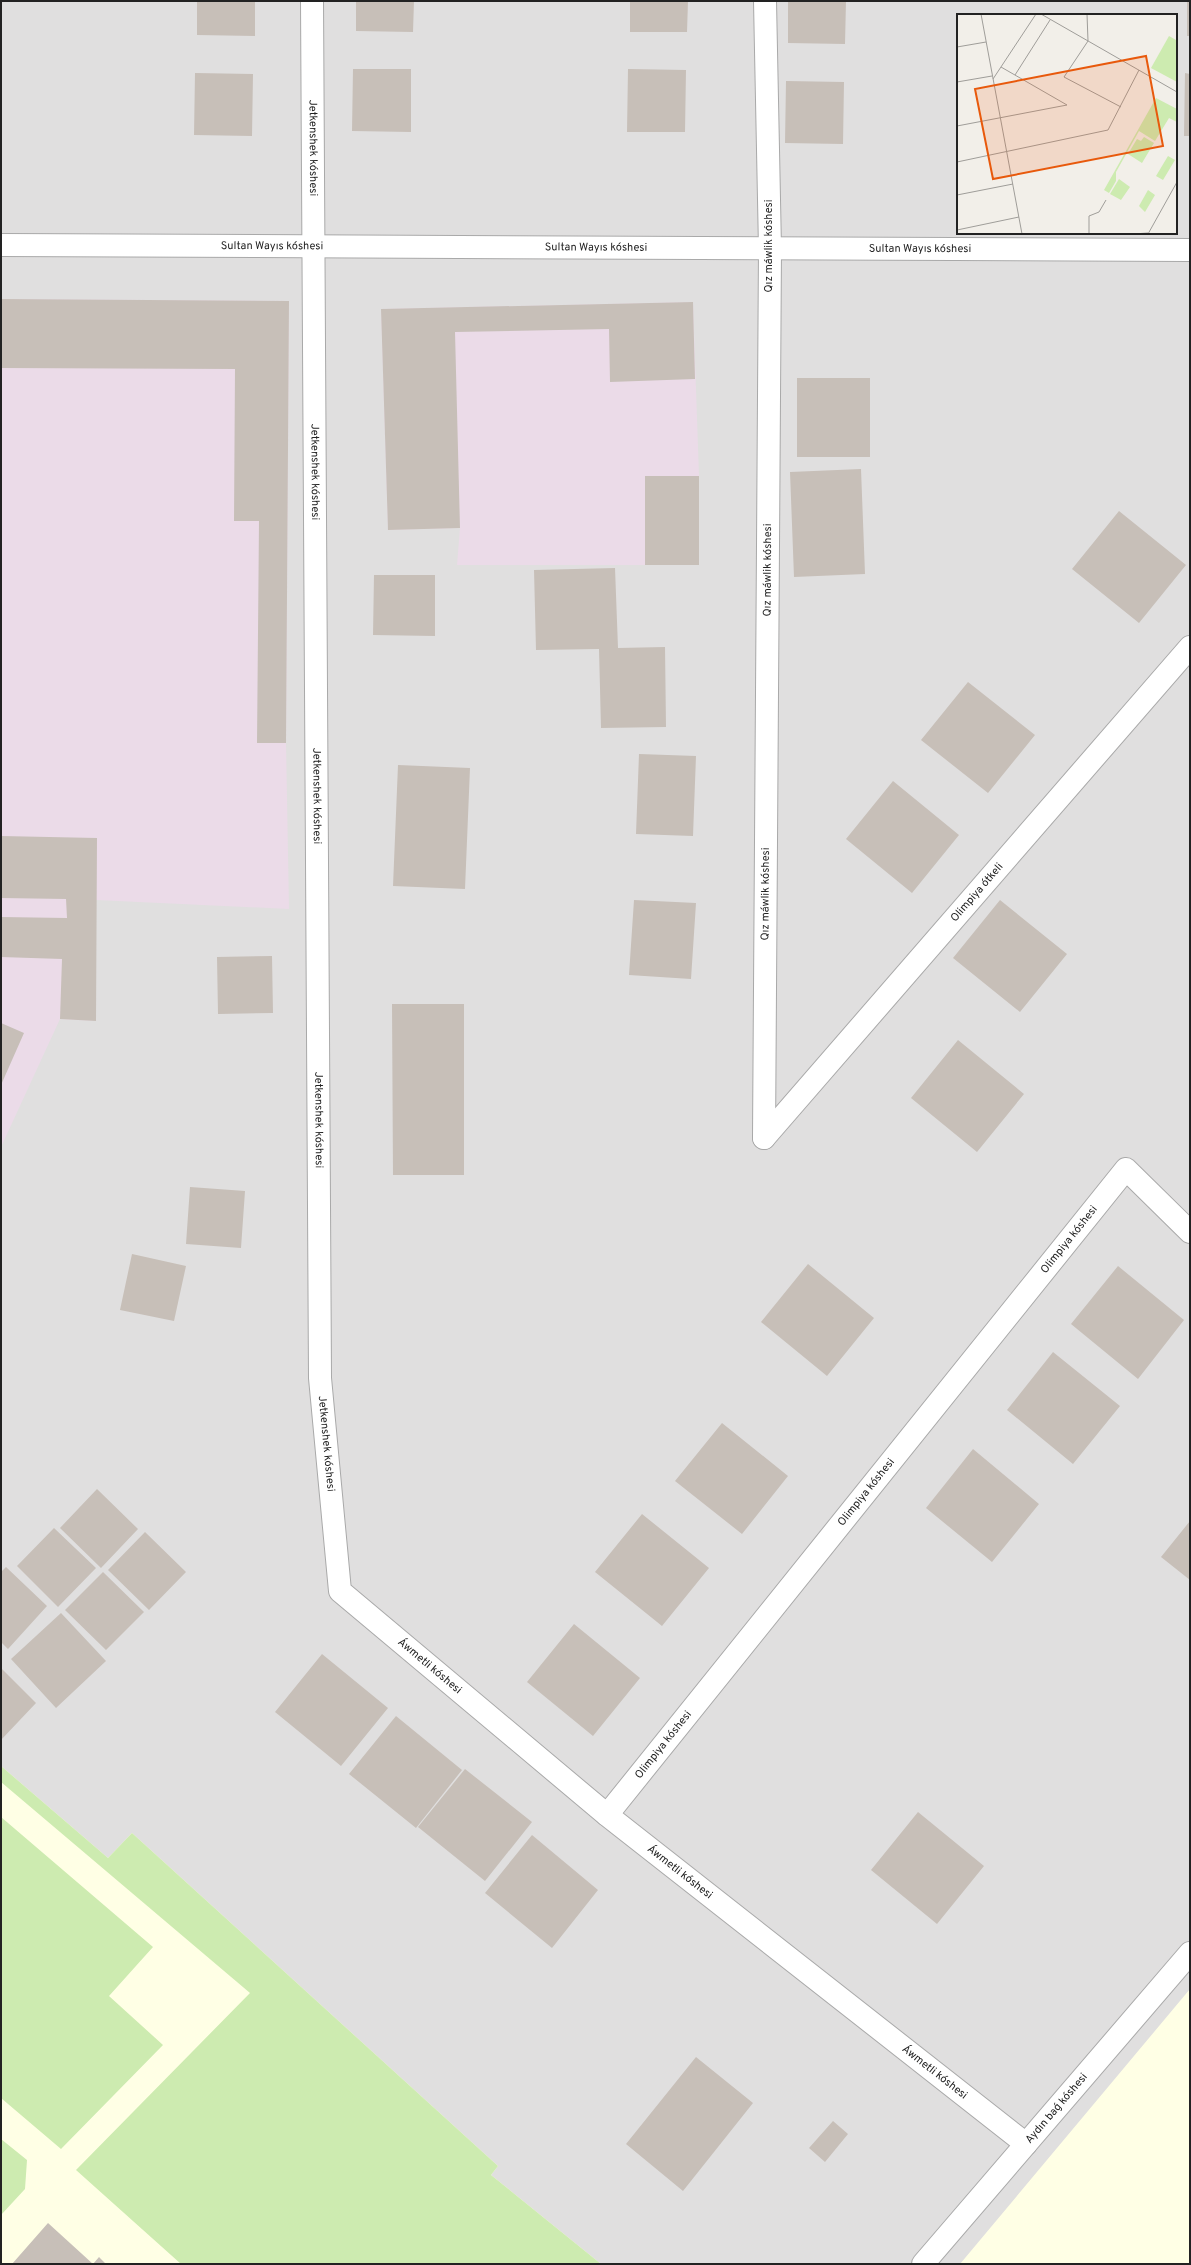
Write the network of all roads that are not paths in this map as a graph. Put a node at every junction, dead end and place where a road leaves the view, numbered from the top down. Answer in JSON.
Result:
{"nodes":[{"id":1,"x":312,"y":1,"type":"edge"},
{"id":2,"x":765,"y":1,"type":"edge"},
{"id":3,"x":1,"y":245,"type":"edge"},
{"id":4,"x":315,"y":246,"type":"junction"},
{"id":5,"x":770,"y":248,"type":"junction"},
{"id":6,"x":1190,"y":250,"type":"edge"},
{"id":7,"x":1190,"y":647,"type":"edge"},
{"id":8,"x":764,"y":1138,"type":"joint"},
{"id":9,"x":1190,"y":1232,"type":"edge"},
{"id":10,"x":340,"y":1591,"type":"joint"},
{"id":11,"x":607,"y":1815,"type":"junction"},
{"id":12,"x":1190,"y":1953,"type":"edge"},
{"id":13,"x":1026,"y":2144,"type":"junction"},
{"id":14,"x":923,"y":2264,"type":"edge"}],
"edges":[{"from":1,"to":4,"type":"street","name":"Jetkenshek kóshesi"},
{"from":2,"to":5,"type":"street","name":"Qız máwlik kóshesi"},
{"from":3,"to":4,"type":"street","name":"Sultan Wayıs kóshesi"},
{"from":4,"to":5,"type":"street","name":"Sultan Wayıs kóshesi"},
{"from":4,"to":10,"type":"street","name":"Jetkenshek kóshesi"},
{"from":5,"to":6,"type":"street","name":"Sultan Wayıs kóshesi"},
{"from":5,"to":8,"type":"street","name":"Qız máwlik kóshesi"},
{"from":7,"to":8,"type":"street","name":"Olimpiya ótkeli"},
{"from":9,"to":11,"type":"street","name":"Olimpiya kóshesi"},
{"from":10,"to":11,"type":"street","name":"Áwmetli kóshesi"},
{"from":11,"to":13,"type":"street","name":"Áwmetli kóshesi"},
{"from":12,"to":13,"type":"street","name":"Aydın baǵ kóshesi"},
{"from":13,"to":14,"type":"street","name":"Aydın baǵ kóshesi"}]}
